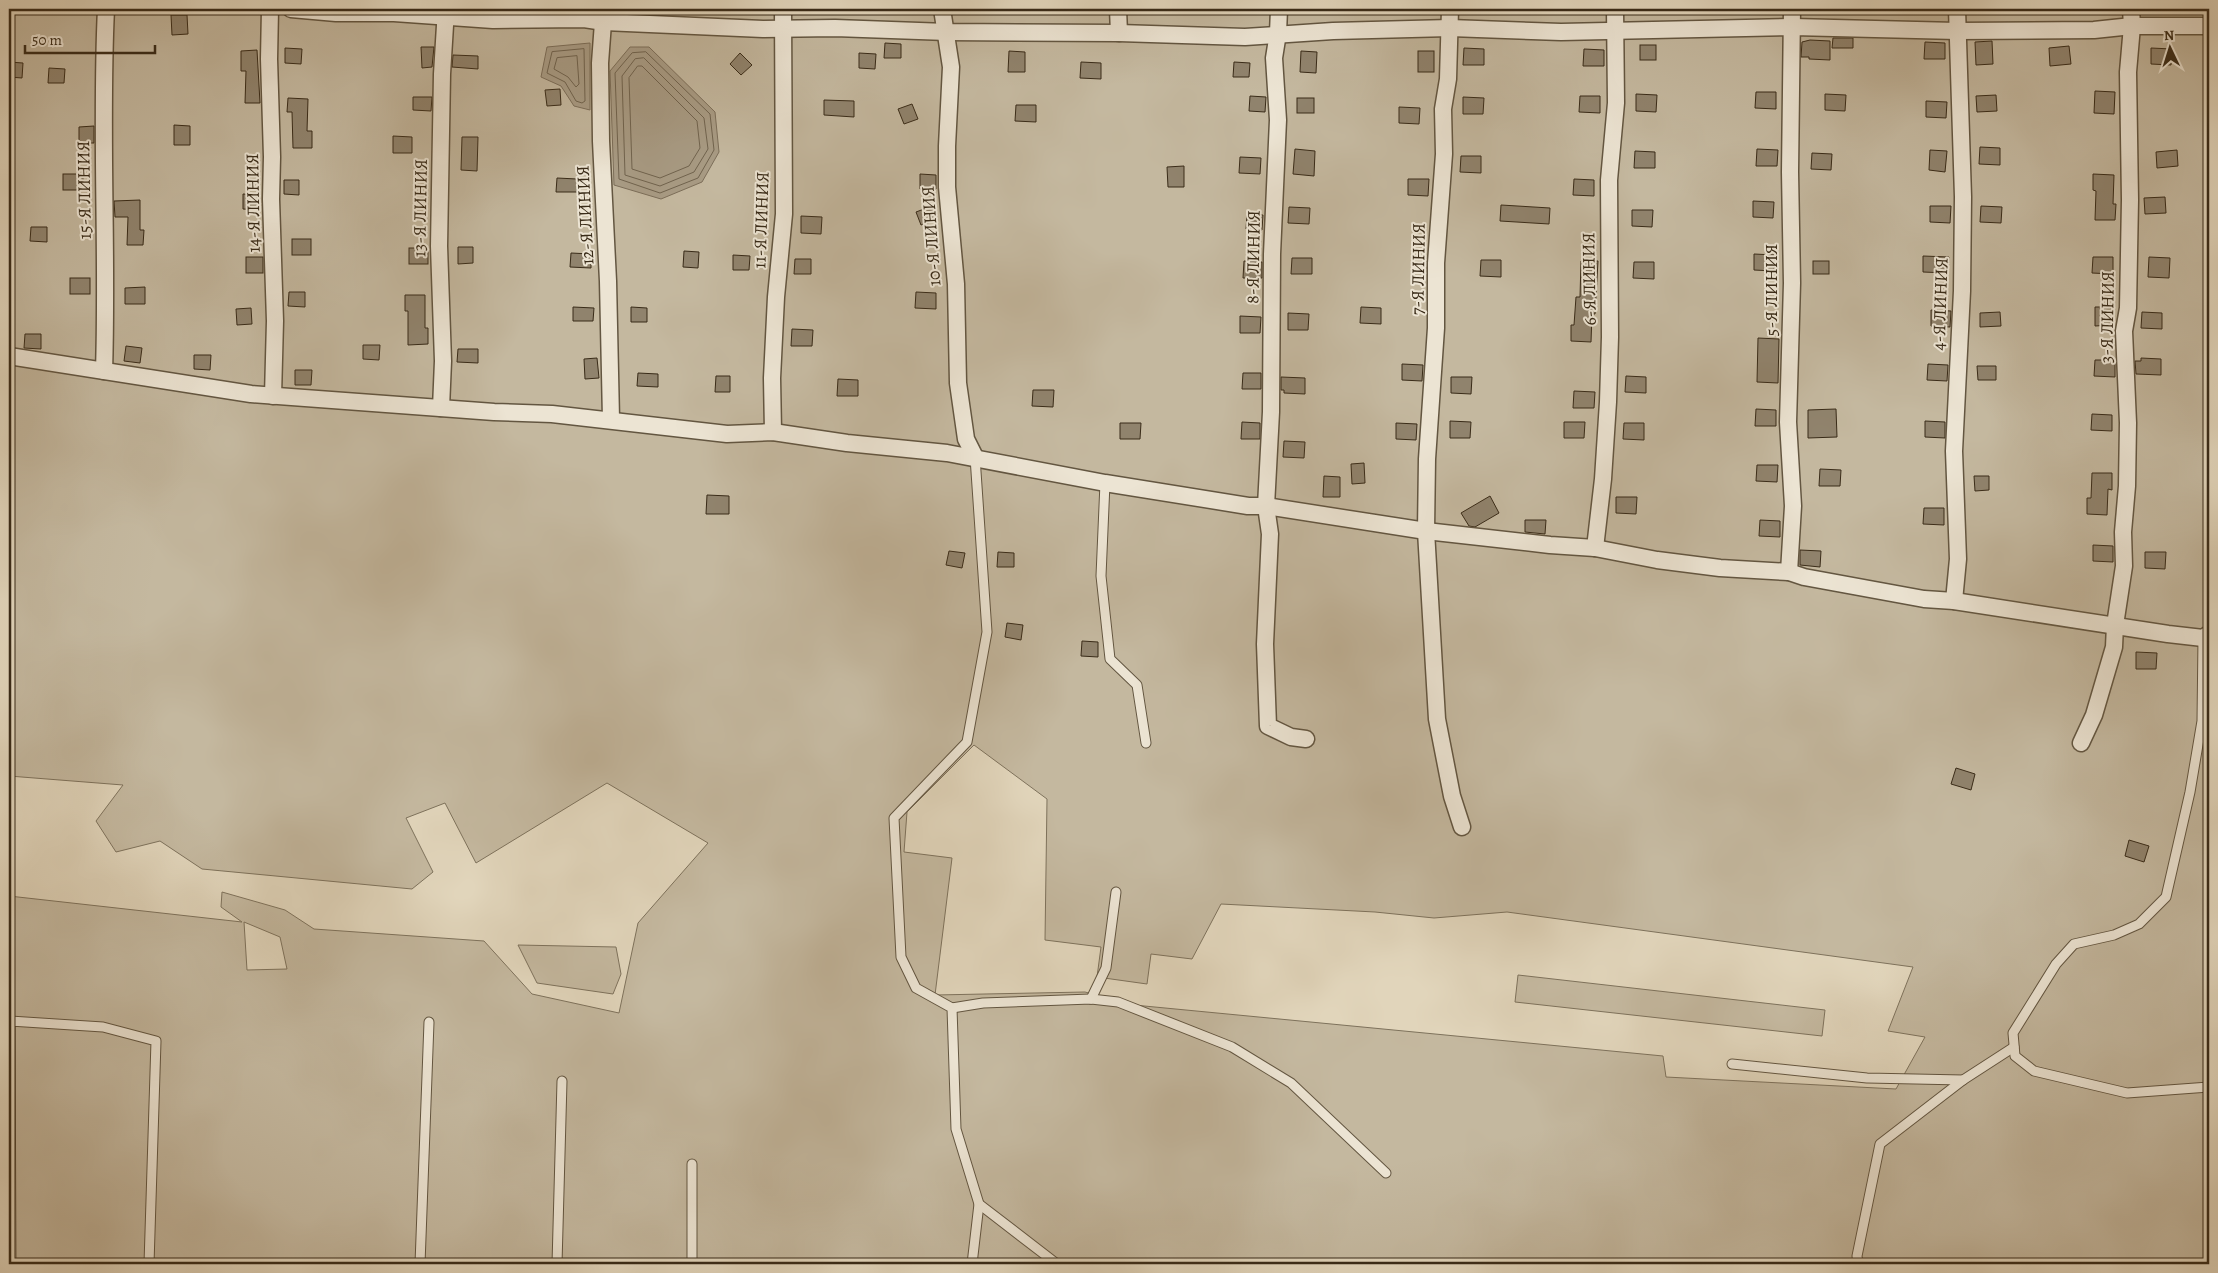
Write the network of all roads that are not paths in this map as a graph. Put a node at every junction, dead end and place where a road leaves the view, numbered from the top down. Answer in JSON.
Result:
{"nodes":[{"id":1,"x":106,"y":9,"type":"edge"},
{"id":2,"x":270,"y":9,"type":"edge"},
{"id":3,"x":291,"y":9,"type":"edge"},
{"id":4,"x":783,"y":9,"type":"edge"},
{"id":5,"x":942,"y":9,"type":"edge"},
{"id":6,"x":1118,"y":9,"type":"edge"},
{"id":7,"x":1279,"y":9,"type":"edge"},
{"id":8,"x":1450,"y":9,"type":"edge"},
{"id":9,"x":1615,"y":9,"type":"edge"},
{"id":10,"x":1792,"y":9,"type":"edge"},
{"id":11,"x":1957,"y":9,"type":"edge"},
{"id":12,"x":2131,"y":9,"type":"edge"},
{"id":13,"x":446,"y":12,"type":"edge"},
{"id":14,"x":604,"y":16,"type":"edge"},
{"id":15,"x":2132,"y":26,"type":"junction"},
{"id":16,"x":2209,"y":26,"type":"edge"},
{"id":17,"x":1793,"y":27,"type":"junction"},
{"id":18,"x":783,"y":28,"type":"junction"},
{"id":19,"x":1450,"y":28,"type":"junction"},
{"id":20,"x":1957,"y":31,"type":"junction"},
{"id":21,"x":947,"y":32,"type":"junction"},
{"id":22,"x":1615,"y":32,"type":"junction"},
{"id":23,"x":1118,"y":33,"type":"junction"},
{"id":24,"x":1278,"y":33,"type":"junction"},
{"id":25,"x":9,"y":356,"type":"edge"},
{"id":26,"x":104,"y":371,"type":"junction"},
{"id":27,"x":274,"y":396,"type":"junction"},
{"id":28,"x":441,"y":408,"type":"junction"},
{"id":29,"x":611,"y":419,"type":"junction"},
{"id":30,"x":773,"y":432,"type":"junction"},
{"id":31,"x":975,"y":458,"type":"junction"},
{"id":32,"x":1105,"y":483,"type":"junction"},
{"id":33,"x":1266,"y":506,"type":"junction"},
{"id":34,"x":1426,"y":531,"type":"junction"},
{"id":35,"x":1595,"y":548,"type":"junction"},
{"id":36,"x":1789,"y":572,"type":"junction"},
{"id":37,"x":1954,"y":601,"type":"junction"},
{"id":38,"x":2115,"y":626,"type":"junction"},
{"id":39,"x":2206,"y":636,"type":"edge"},
{"id":40,"x":1306,"y":738,"type":"dead end"},
{"id":41,"x":1146,"y":743,"type":"dead end"},
{"id":42,"x":2081,"y":743,"type":"dead end"},
{"id":43,"x":1462,"y":827,"type":"dead end"},
{"id":44,"x":1116,"y":892,"type":"dead end"},
{"id":45,"x":1091,"y":999,"type":"junction"},
{"id":46,"x":952,"y":1008,"type":"junction"},
{"id":47,"x":429,"y":1022,"type":"dead end"},
{"id":48,"x":2014,"y":1048,"type":"junction"},
{"id":49,"x":1732,"y":1064,"type":"dead end"},
{"id":50,"x":1963,"y":1080,"type":"junction"},
{"id":51,"x":562,"y":1081,"type":"dead end"},
{"id":52,"x":2209,"y":1087,"type":"edge"},
{"id":53,"x":692,"y":1164,"type":"dead end"},
{"id":54,"x":1386,"y":1173,"type":"dead end"},
{"id":55,"x":979,"y":1204,"type":"junction"},
{"id":56,"x":11,"y":1264,"type":"edge"},
{"id":57,"x":150,"y":1264,"type":"edge"},
{"id":58,"x":420,"y":1264,"type":"edge"},
{"id":59,"x":557,"y":1264,"type":"edge"},
{"id":60,"x":692,"y":1264,"type":"edge"},
{"id":61,"x":972,"y":1264,"type":"edge"},
{"id":62,"x":1057,"y":1264,"type":"edge"},
{"id":63,"x":1858,"y":1264,"type":"edge"}],
"edges":[{"from":1,"to":26,"type":"street","name":"15-Я ЛИНИЯ"},
{"from":2,"to":27,"type":"street","name":"14-Я ЛИНИЯ"},
{"from":3,"to":13,"type":"street"},
{"from":4,"to":18,"type":"street","name":"11-Я ЛИНИЯ"},
{"from":5,"to":21,"type":"street","name":"10-Я ЛИНИЯ"},
{"from":6,"to":23,"type":"street"},
{"from":7,"to":24,"type":"street","name":"8-Я ЛИНИЯ"},
{"from":8,"to":19,"type":"street","name":"7-Я ЛИНИЯ"},
{"from":9,"to":22,"type":"street","name":"6-Я ЛИНИЯ"},
{"from":10,"to":17,"type":"street","name":"5-Я ЛИНИЯ"},
{"from":11,"to":20,"type":"street","name":"4-Я ЛИНИЯ"},
{"from":12,"to":15,"type":"street","name":"3-Я ЛИНИЯ"},
{"from":13,"to":14,"type":"street"},
{"from":13,"to":28,"type":"street","name":"13-Я ЛИНИЯ"},
{"from":14,"to":18,"type":"street"},
{"from":14,"to":29,"type":"street","name":"12-Я ЛИНИЯ"},
{"from":15,"to":16,"type":"street"},
{"from":15,"to":20,"type":"street"},
{"from":15,"to":38,"type":"street","name":"3-Я ЛИНИЯ"},
{"from":17,"to":20,"type":"street"},
{"from":17,"to":22,"type":"street"},
{"from":17,"to":36,"type":"street","name":"5-Я ЛИНИЯ"},
{"from":18,"to":21,"type":"street"},
{"from":18,"to":30,"type":"street","name":"11-Я ЛИНИЯ"},
{"from":19,"to":22,"type":"street"},
{"from":19,"to":24,"type":"street"},
{"from":19,"to":34,"type":"street","name":"7-Я ЛИНИЯ"},
{"from":20,"to":37,"type":"street","name":"4-Я ЛИНИЯ"},
{"from":21,"to":23,"type":"street"},
{"from":21,"to":31,"type":"street","name":"10-Я ЛИНИЯ"},
{"from":22,"to":35,"type":"street","name":"6-Я ЛИНИЯ"},
{"from":23,"to":24,"type":"street"},
{"from":24,"to":33,"type":"street","name":"8-Я ЛИНИЯ"},
{"from":25,"to":26,"type":"street"},
{"from":26,"to":27,"type":"street"},
{"from":27,"to":28,"type":"street"},
{"from":28,"to":29,"type":"street"},
{"from":29,"to":30,"type":"street"},
{"from":30,"to":31,"type":"street"},
{"from":31,"to":32,"type":"street"},
{"from":31,"to":46,"type":"lane"},
{"from":32,"to":33,"type":"street"},
{"from":32,"to":41,"type":"lane"},
{"from":33,"to":34,"type":"street"},
{"from":33,"to":40,"type":"street","name":"8-Я ЛИНИЯ"},
{"from":34,"to":35,"type":"street"},
{"from":34,"to":43,"type":"street","name":"7-Я ЛИНИЯ"},
{"from":35,"to":36,"type":"street"},
{"from":36,"to":37,"type":"street"},
{"from":37,"to":38,"type":"street"},
{"from":38,"to":39,"type":"street"},
{"from":38,"to":42,"type":"street","name":"3-Я ЛИНИЯ"},
{"from":39,"to":48,"type":"lane"},
{"from":44,"to":45,"type":"lane"},
{"from":45,"to":46,"type":"lane"},
{"from":45,"to":54,"type":"lane"},
{"from":46,"to":55,"type":"lane"},
{"from":47,"to":58,"type":"lane"},
{"from":48,"to":50,"type":"lane"},
{"from":48,"to":52,"type":"lane"},
{"from":49,"to":50,"type":"lane"},
{"from":50,"to":63,"type":"lane"},
{"from":51,"to":59,"type":"lane"},
{"from":53,"to":60,"type":"lane"},
{"from":55,"to":61,"type":"lane"},
{"from":55,"to":62,"type":"lane"},
{"from":56,"to":57,"type":"lane"}]}
